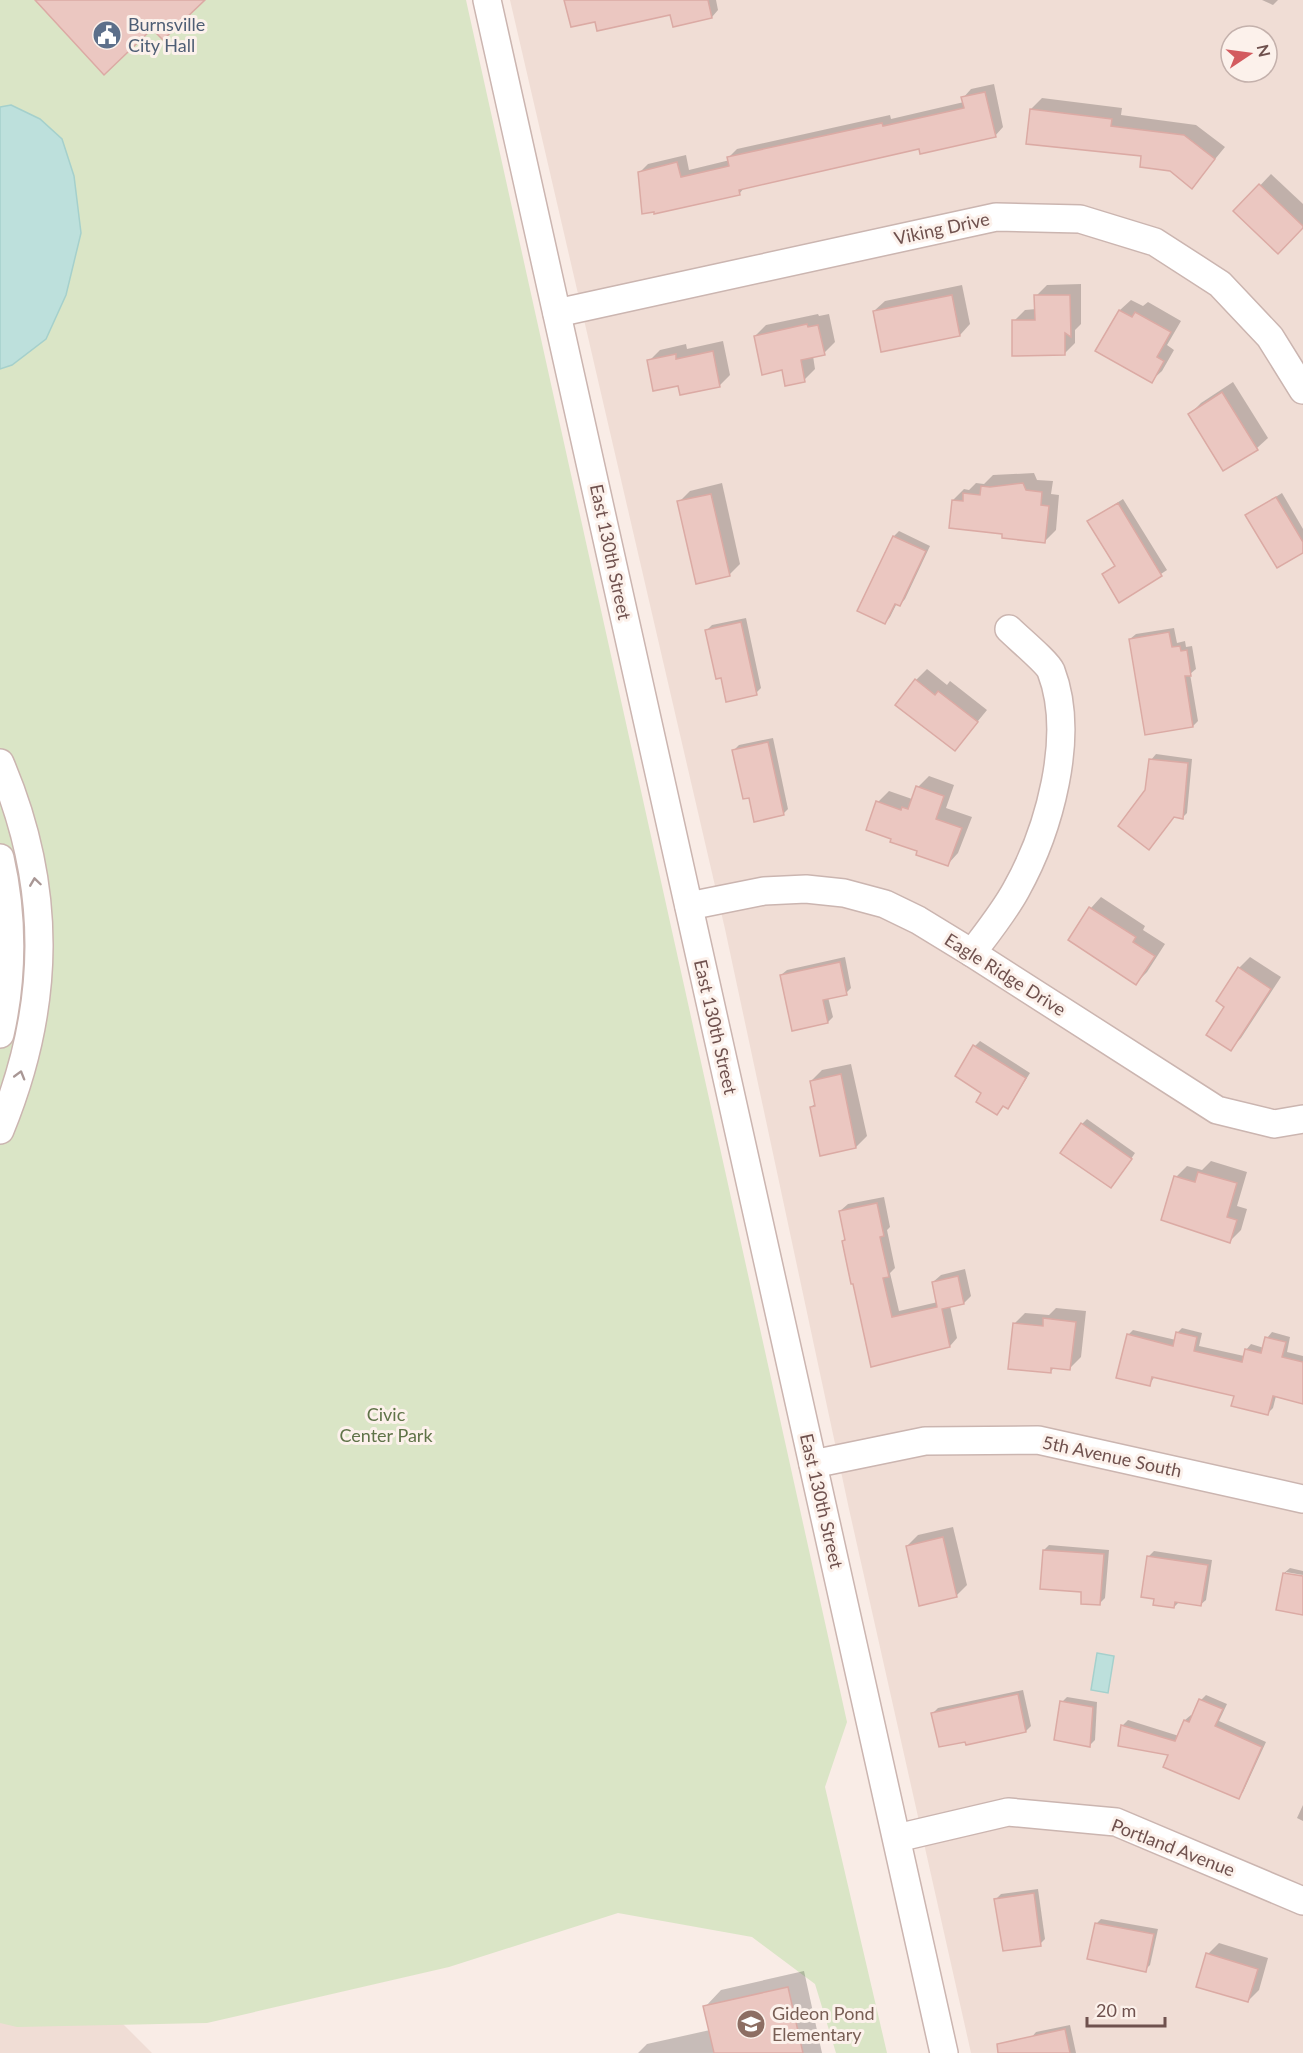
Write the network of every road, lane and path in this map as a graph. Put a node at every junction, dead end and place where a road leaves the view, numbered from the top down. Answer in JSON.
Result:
{"nodes":[{"id":1,"x":487,"y":0,"type":"edge"},
{"id":2,"x":557,"y":313,"type":"junction"},
{"id":3,"x":1303,"y":390,"type":"edge"},
{"id":4,"x":1009,"y":629,"type":"dead end"},
{"id":5,"x":0,"y":763,"type":"edge"},
{"id":6,"x":0,"y":858,"type":"edge"},
{"id":7,"x":688,"y":906,"type":"junction"},
{"id":8,"x":972,"y":954,"type":"junction"},
{"id":9,"x":0,"y":1034,"type":"edge"},
{"id":10,"x":1303,"y":1119,"type":"edge"},
{"id":11,"x":0,"y":1130,"type":"edge"},
{"id":12,"x":813,"y":1464,"type":"junction"},
{"id":13,"x":1303,"y":1499,"type":"edge"},
{"id":14,"x":897,"y":1838,"type":"junction"},
{"id":15,"x":1303,"y":1901,"type":"edge"},
{"id":16,"x":944,"y":2053,"type":"edge"}],
"edges":[{"from":1,"to":2,"type":"street","name":"East 130th Street"},
{"from":2,"to":3,"type":"street","name":"Viking Drive"},
{"from":2,"to":7,"type":"street","name":"East 130th Street"},
{"from":4,"to":8,"type":"street"},
{"from":11,"to":5,"type":"street","one_way":true},
{"from":6,"to":9,"type":"street"},
{"from":7,"to":8,"type":"street","name":"Eagle Ridge Drive"},
{"from":7,"to":12,"type":"street","name":"East 130th Street"},
{"from":8,"to":10,"type":"street","name":"Eagle Ridge Drive"},
{"from":12,"to":13,"type":"street","name":"5th Avenue South"},
{"from":12,"to":14,"type":"street","name":"East 130th Street"},
{"from":14,"to":15,"type":"street","name":"Portland Avenue"},
{"from":14,"to":16,"type":"street","name":"East 130th Street"}]}
